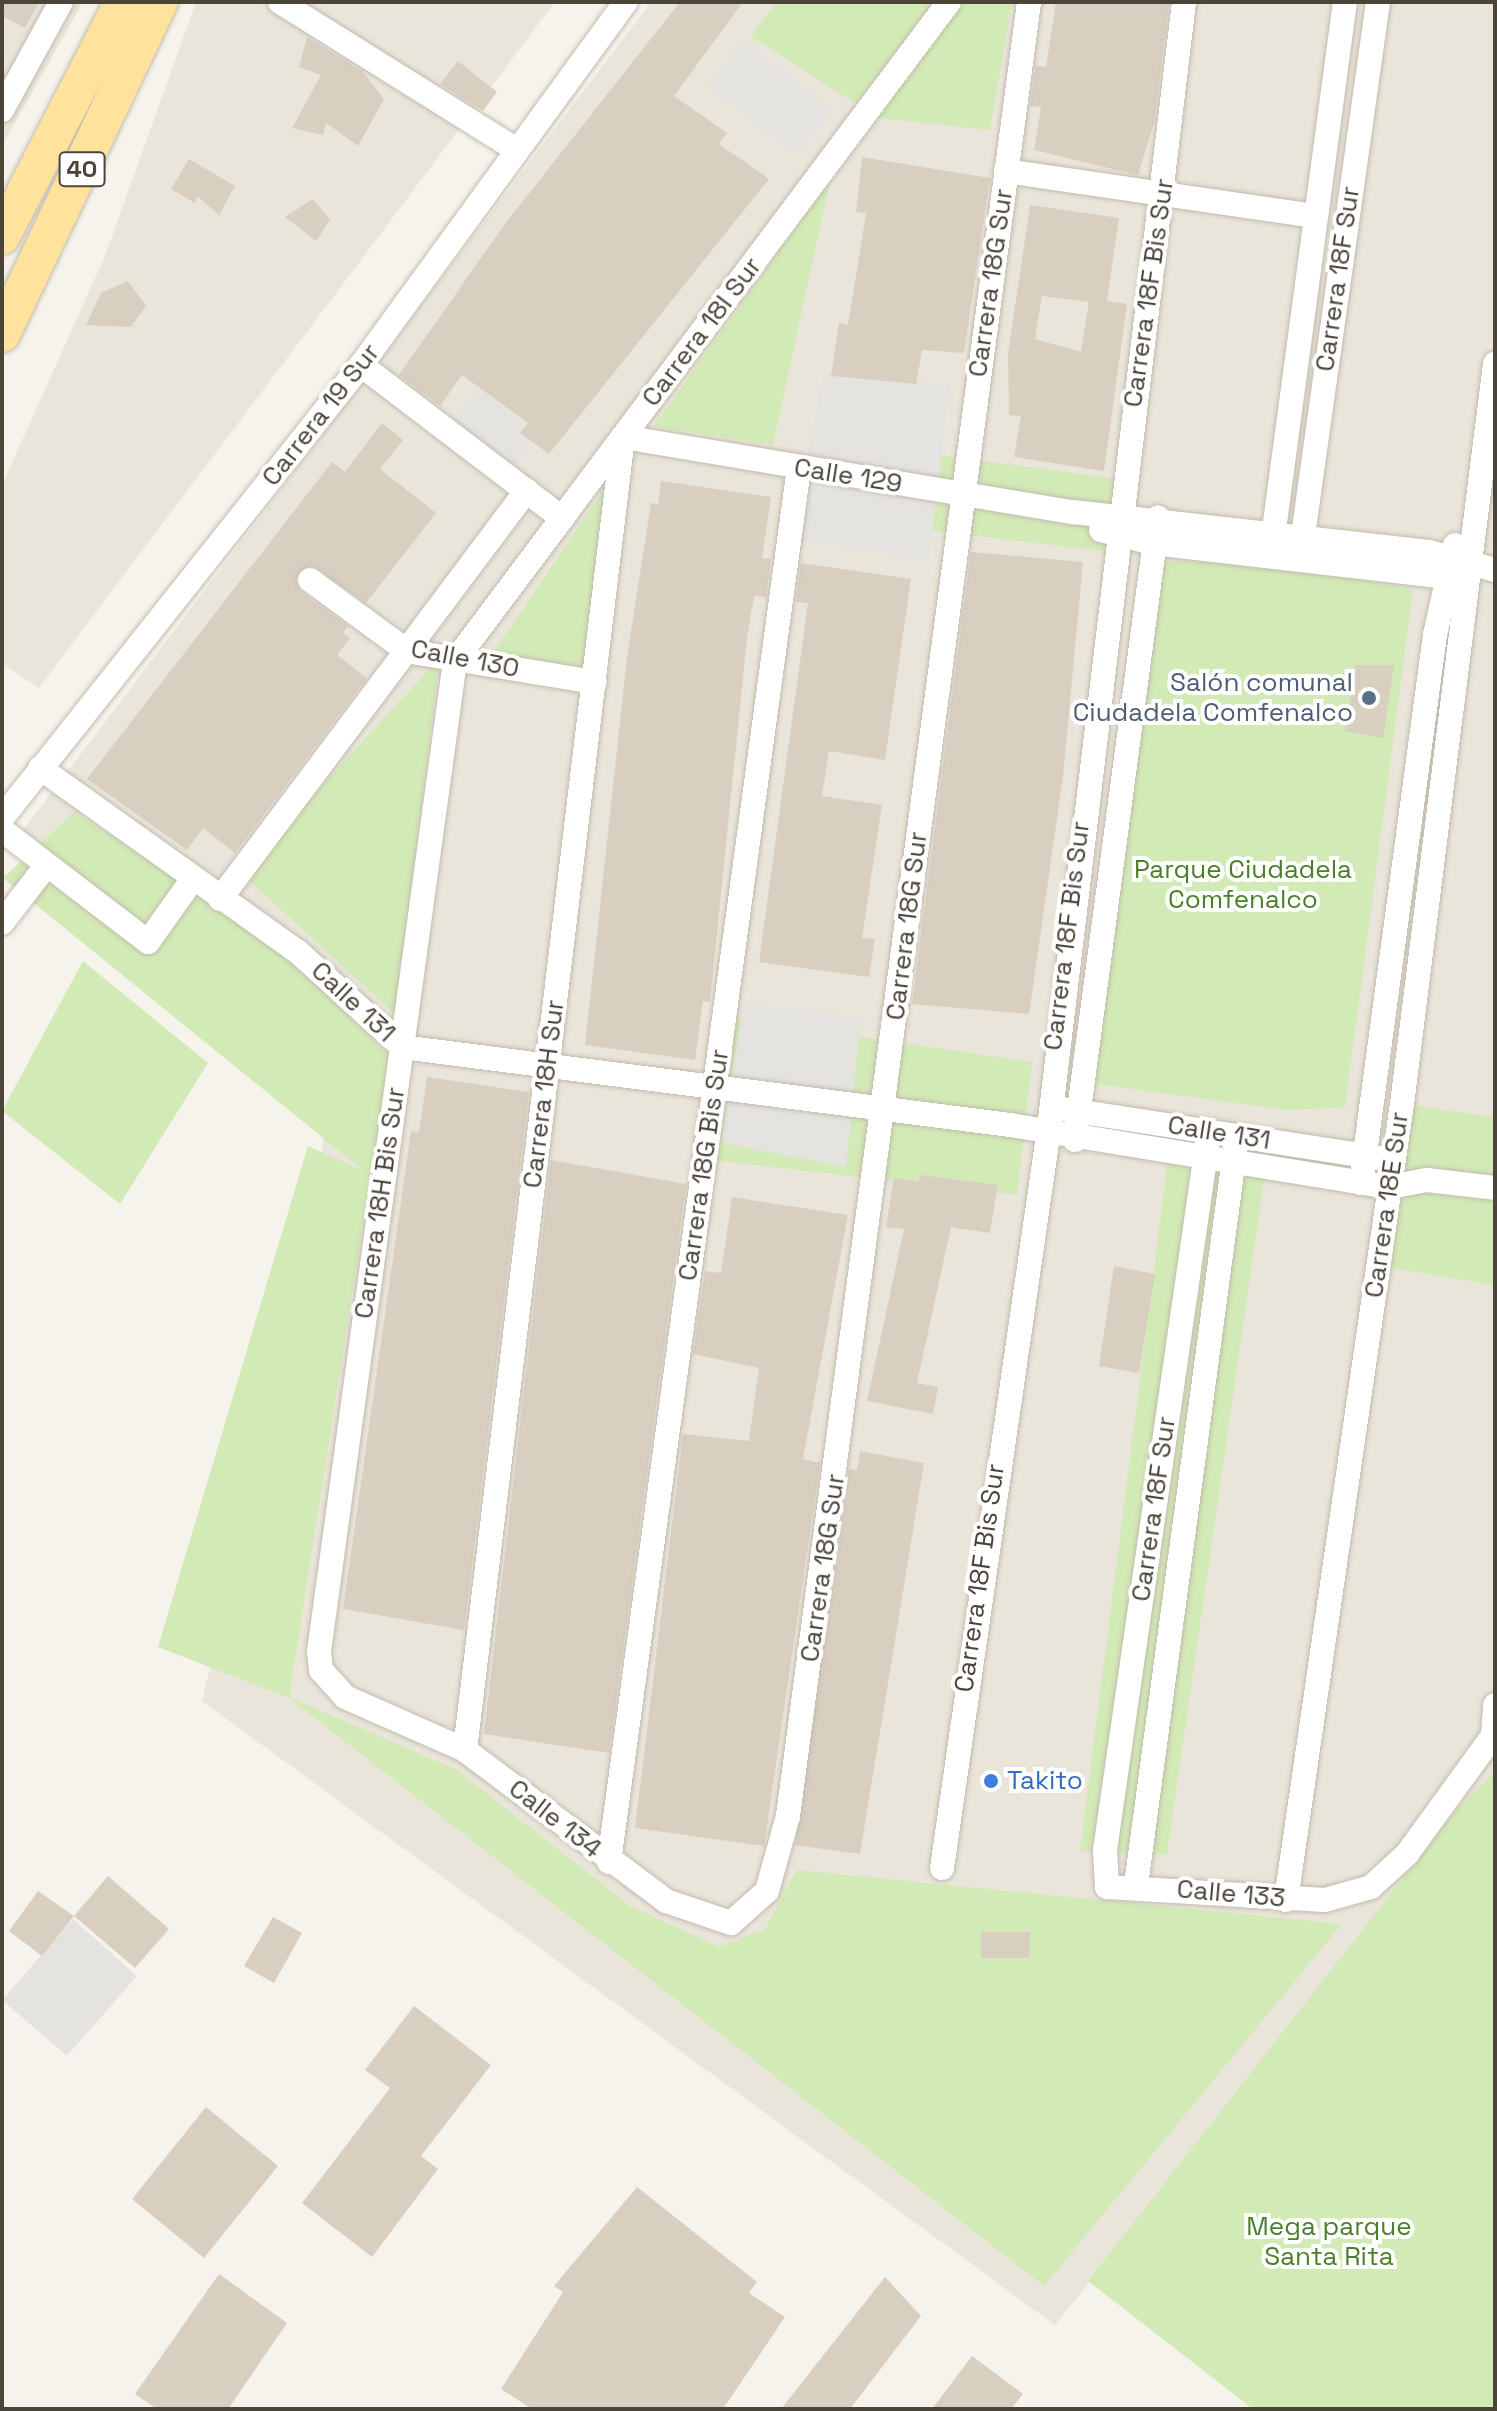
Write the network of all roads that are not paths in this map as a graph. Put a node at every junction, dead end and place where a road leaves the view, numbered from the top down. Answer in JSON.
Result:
{"nodes":[{"id":1,"x":61,"y":2,"type":"edge"},
{"id":2,"x":123,"y":2,"type":"edge"},
{"id":3,"x":160,"y":2,"type":"edge"},
{"id":4,"x":626,"y":2,"type":"edge"},
{"id":5,"x":949,"y":2,"type":"edge"},
{"id":6,"x":1029,"y":2,"type":"edge"},
{"id":7,"x":1184,"y":2,"type":"edge"},
{"id":8,"x":1345,"y":2,"type":"edge"},
{"id":9,"x":1378,"y":2,"type":"edge"},
{"id":10,"x":291,"y":5,"type":"edge"},
{"id":11,"x":2,"y":110,"type":"edge"},
{"id":12,"x":514,"y":148,"type":"junction"},
{"id":13,"x":1006,"y":171,"type":"junction"},
{"id":14,"x":1164,"y":196,"type":"junction"},
{"id":15,"x":1316,"y":216,"type":"junction"},
{"id":16,"x":2,"y":236,"type":"edge"},
{"id":17,"x":2,"y":334,"type":"edge"},
{"id":18,"x":1495,"y":364,"type":"edge"},
{"id":19,"x":361,"y":365,"type":"junction"},
{"id":20,"x":623,"y":437,"type":"junction"},
{"id":21,"x":799,"y":468,"type":"junction"},
{"id":22,"x":527,"y":490,"type":"junction"},
{"id":23,"x":962,"y":494,"type":"junction"},
{"id":24,"x":1073,"y":512,"type":"junction"},
{"id":25,"x":1118,"y":512,"type":"junction"},
{"id":26,"x":562,"y":518,"type":"junction"},
{"id":27,"x":1158,"y":518,"type":"junction"},
{"id":28,"x":1114,"y":537,"type":"junction"},
{"id":29,"x":1273,"y":541,"type":"junction"},
{"id":30,"x":1153,"y":543,"type":"junction"},
{"id":31,"x":1302,"y":545,"type":"junction"},
{"id":32,"x":1471,"y":569,"type":"edge"},
{"id":33,"x":310,"y":580,"type":"dead end"},
{"id":34,"x":407,"y":651,"type":"junction"},
{"id":35,"x":455,"y":661,"type":"junction"},
{"id":36,"x":594,"y":682,"type":"junction"},
{"id":37,"x":40,"y":768,"type":"junction"},
{"id":38,"x":2,"y":818,"type":"edge"},
{"id":39,"x":2,"y":830,"type":"edge"},
{"id":40,"x":46,"y":866,"type":"junction"},
{"id":41,"x":192,"y":880,"type":"junction"},
{"id":42,"x":220,"y":899,"type":"junction"},
{"id":43,"x":2,"y":923,"type":"edge"},
{"id":44,"x":402,"y":1047,"type":"junction"},
{"id":45,"x":548,"y":1066,"type":"junction"},
{"id":46,"x":714,"y":1087,"type":"junction"},
{"id":47,"x":1050,"y":1107,"type":"junction"},
{"id":48,"x":884,"y":1109,"type":"junction"},
{"id":49,"x":1078,"y":1111,"type":"junction"},
{"id":50,"x":1010,"y":1125,"type":"junction"},
{"id":51,"x":1209,"y":1131,"type":"junction"},
{"id":52,"x":1048,"y":1136,"type":"junction"},
{"id":53,"x":1237,"y":1136,"type":"junction"},
{"id":54,"x":1075,"y":1140,"type":"junction"},
{"id":55,"x":1365,"y":1156,"type":"junction"},
{"id":56,"x":1205,"y":1160,"type":"junction"},
{"id":57,"x":1394,"y":1160,"type":"junction"},
{"id":58,"x":1233,"y":1164,"type":"junction"},
{"id":59,"x":1427,"y":1180,"type":"junction"},
{"id":60,"x":1361,"y":1183,"type":"junction"},
{"id":61,"x":1390,"y":1187,"type":"junction"},
{"id":62,"x":1495,"y":1188,"type":"edge"},
{"id":63,"x":319,"y":1651,"type":"joint"},
{"id":64,"x":1495,"y":1705,"type":"edge"},
{"id":65,"x":1494,"y":1735,"type":"edge"},
{"id":66,"x":465,"y":1750,"type":"junction"},
{"id":67,"x":780,"y":1848,"type":"joint"},
{"id":68,"x":609,"y":1862,"type":"junction"},
{"id":69,"x":942,"y":1868,"type":"dead end"},
{"id":70,"x":1136,"y":1885,"type":"junction"},
{"id":71,"x":1107,"y":1887,"type":"joint"},
{"id":72,"x":1286,"y":1900,"type":"junction"}],
"edges":[{"from":1,"to":11,"type":"street"},
{"from":2,"to":16,"type":"main road","number":"40"},
{"from":3,"to":17,"type":"main road","number":"40"},
{"from":4,"to":12,"type":"street","name":"Carrera 19 Sur"},
{"from":5,"to":20,"type":"street","name":"Carrera 18I Sur"},
{"from":6,"to":13,"type":"street","name":"Carrera 18G Sur"},
{"from":7,"to":14,"type":"street","name":"Carrera 18F Bis Sur"},
{"from":8,"to":15,"type":"street","name":"Carrera 18F Sur"},
{"from":9,"to":31,"type":"street","name":"Carrera 18F Sur"},
{"from":10,"to":12,"type":"street"},
{"from":12,"to":19,"type":"street","name":"Carrera 19 Sur"},
{"from":13,"to":14,"type":"street"},
{"from":13,"to":23,"type":"street","name":"Carrera 18G Sur"},
{"from":14,"to":15,"type":"street"},
{"from":14,"to":25,"type":"street","name":"Carrera 18F Bis Sur"},
{"from":15,"to":29,"type":"street","name":"Carrera 18F Sur"},
{"from":18,"to":32,"type":"street","name":"Carrera 18E Sur"},
{"from":19,"to":22,"type":"street"},
{"from":19,"to":37,"type":"street","name":"Carrera 19 Sur"},
{"from":20,"to":21,"type":"street","name":"Calle 129"},
{"from":20,"to":26,"type":"street","name":"Carrera 18I Sur"},
{"from":20,"to":36,"type":"street","name":"Carrera 18H Sur"},
{"from":21,"to":23,"type":"street","name":"Calle 129"},
{"from":21,"to":46,"type":"street","name":"Carrera 18G Bis Sur"},
{"from":22,"to":26,"type":"street"},
{"from":22,"to":34,"type":"street"},
{"from":23,"to":24,"type":"street","name":"Calle 129"},
{"from":23,"to":48,"type":"street","name":"Carrera 18G Sur"},
{"from":24,"to":25,"type":"street","name":"Calle 129"},
{"from":24,"to":28,"type":"street","name":"Calle 129"},
{"from":25,"to":27,"type":"street","name":"Calle 129"},
{"from":25,"to":28,"type":"street","name":"Carrera 18F Bis Sur"},
{"from":26,"to":35,"type":"street","name":"Carrera 18I Sur"},
{"from":27,"to":29,"type":"street","name":"Calle 129"},
{"from":27,"to":30,"type":"street","name":"Carrera 18F Bis Sur"},
{"from":28,"to":30,"type":"street","name":"Calle 129"},
{"from":28,"to":47,"type":"street","name":"Carrera 18F Bis Sur"},
{"from":29,"to":30,"type":"street","name":"Calle 129"},
{"from":29,"to":31,"type":"street","name":"Calle 129"},
{"from":30,"to":49,"type":"street","name":"Carrera 18F Bis Sur"},
{"from":31,"to":32,"type":"street","name":"Calle 129"},
{"from":32,"to":55,"type":"street","name":"Carrera 18E Sur"},
{"from":32,"to":57,"type":"street","name":"Carrera 18E Sur"},
{"from":33,"to":34,"type":"street","name":"Calle 130"},
{"from":34,"to":35,"type":"street","name":"Calle 130"},
{"from":34,"to":42,"type":"street"},
{"from":35,"to":36,"type":"street","name":"Calle 130"},
{"from":35,"to":44,"type":"street","name":"Carrera 18H Bis Sur"},
{"from":36,"to":45,"type":"street","name":"Carrera 18H Sur"},
{"from":37,"to":38,"type":"street","name":"Carrera 19 Sur"},
{"from":37,"to":41,"type":"street","name":"Calle 131"},
{"from":39,"to":40,"type":"street"},
{"from":40,"to":41,"type":"street"},
{"from":40,"to":43,"type":"street"},
{"from":41,"to":42,"type":"street","name":"Calle 131"},
{"from":42,"to":44,"type":"street","name":"Calle 131"},
{"from":44,"to":45,"type":"street","name":"Calle 131"},
{"from":44,"to":63,"type":"street","name":"Carrera 18H Bis Sur"},
{"from":45,"to":46,"type":"street","name":"Calle 131"},
{"from":45,"to":66,"type":"street","name":"Carrera 18H Sur"},
{"from":46,"to":48,"type":"street","name":"Calle 131"},
{"from":46,"to":68,"type":"street","name":"Carrera 18G Bis Sur"},
{"from":47,"to":49,"type":"street","name":"Calle 131"},
{"from":47,"to":50,"type":"street"},
{"from":47,"to":52,"type":"street","name":"Carrera 18F Bis Sur"},
{"from":48,"to":50,"type":"street","name":"Calle 131"},
{"from":48,"to":67,"type":"street","name":"Carrera 18G Sur"},
{"from":49,"to":51,"type":"street","name":"Calle 131"},
{"from":49,"to":54,"type":"street","name":"Carrera 18F Bis Sur"},
{"from":50,"to":52,"type":"street","name":"Calle 131"},
{"from":51,"to":53,"type":"street","name":"Calle 131"},
{"from":51,"to":56,"type":"street","name":"Carrera 18F Sur"},
{"from":52,"to":54,"type":"street","name":"Calle 131"},
{"from":52,"to":69,"type":"street","name":"Carrera 18F Bis Sur"},
{"from":53,"to":55,"type":"street","name":"Calle 131"},
{"from":53,"to":58,"type":"street","name":"Carrera 18F Sur"},
{"from":54,"to":56,"type":"street","name":"Calle 131"},
{"from":55,"to":57,"type":"street","name":"Calle 131"},
{"from":55,"to":60,"type":"street","name":"Carrera 18E Sur"},
{"from":56,"to":58,"type":"street","name":"Calle 131"},
{"from":56,"to":71,"type":"street","name":"Carrera 18F Sur"},
{"from":57,"to":59,"type":"street","name":"Calle 131"},
{"from":57,"to":61,"type":"street","name":"Carrera 18E Sur"},
{"from":58,"to":60,"type":"street","name":"Calle 131"},
{"from":58,"to":70,"type":"street","name":"Carrera 18F Sur"},
{"from":59,"to":61,"type":"street","name":"Calle 131"},
{"from":59,"to":62,"type":"street","name":"Calle 131"},
{"from":60,"to":61,"type":"street","name":"Calle 131"},
{"from":61,"to":72,"type":"street","name":"Carrera 18E Sur"},
{"from":63,"to":66,"type":"street","name":"Calle 134"},
{"from":64,"to":65,"type":"street"},
{"from":65,"to":72,"type":"street","name":"Calle 133"},
{"from":66,"to":68,"type":"street","name":"Calle 134"},
{"from":67,"to":68,"type":"street","name":"Calle 134"},
{"from":70,"to":71,"type":"street","name":"Calle 133"},
{"from":70,"to":72,"type":"street","name":"Calle 133"}]}
